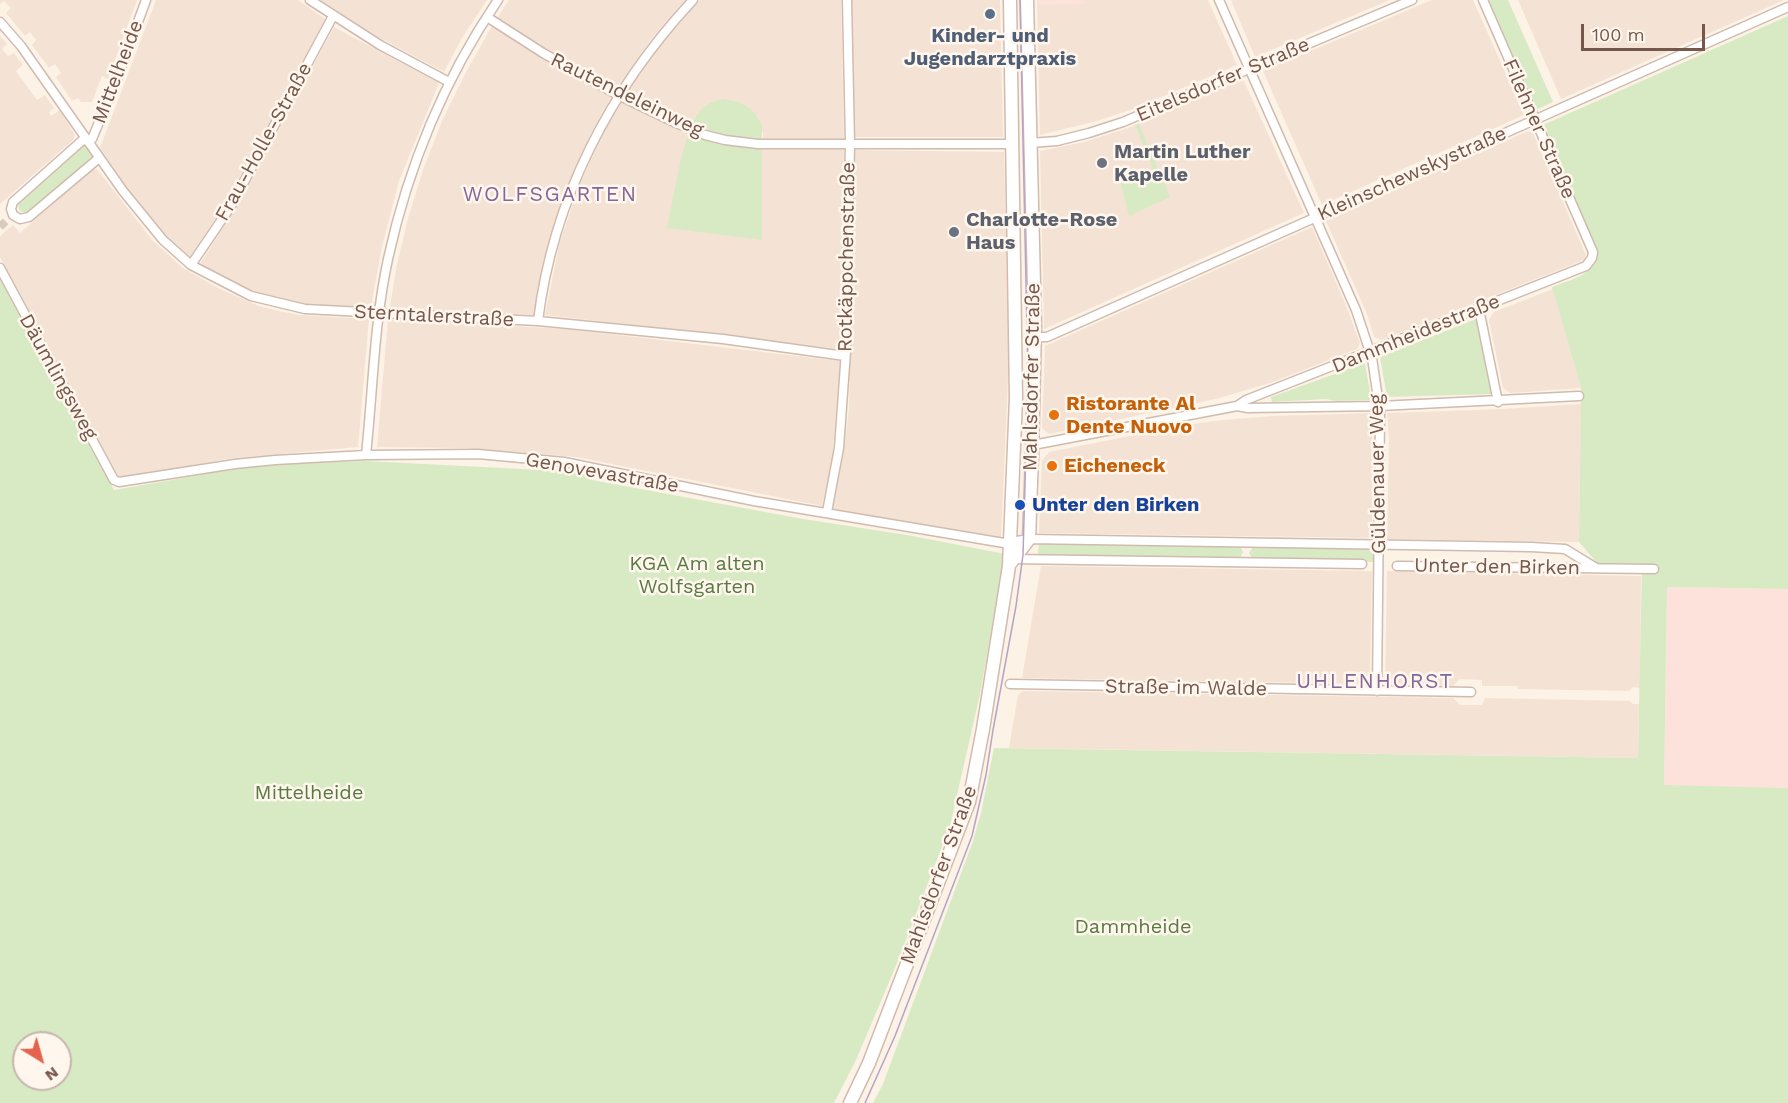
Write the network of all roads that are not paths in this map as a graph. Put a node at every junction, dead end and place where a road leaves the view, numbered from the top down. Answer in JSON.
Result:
{"nodes":[{"id":1,"x":146,"y":0,"type":"edge"},
{"id":2,"x":310,"y":0,"type":"edge"},
{"id":3,"x":498,"y":0,"type":"edge"},
{"id":4,"x":693,"y":0,"type":"edge"},
{"id":5,"x":847,"y":0,"type":"edge"},
{"id":6,"x":1010,"y":0,"type":"edge"},
{"id":7,"x":1027,"y":0,"type":"edge"},
{"id":8,"x":1219,"y":0,"type":"edge"},
{"id":9,"x":1412,"y":0,"type":"edge"},
{"id":10,"x":1483,"y":0,"type":"edge"},
{"id":11,"x":1788,"y":7,"type":"edge"},
{"id":12,"x":333,"y":16,"type":"junction"},
{"id":13,"x":487,"y":17,"type":"junction"},
{"id":14,"x":0,"y":22,"type":"edge"},
{"id":15,"x":1250,"y":69,"type":"junction"},
{"id":16,"x":450,"y":82,"type":"junction"},
{"id":17,"x":618,"y":95,"type":"junction"},
{"id":18,"x":1535,"y":119,"type":"junction"},
{"id":19,"x":87,"y":140,"type":"junction"},
{"id":20,"x":850,"y":143,"type":"junction"},
{"id":21,"x":1030,"y":143,"type":"junction"},
{"id":22,"x":1013,"y":144,"type":"junction"},
{"id":23,"x":99,"y":158,"type":"junction"},
{"id":24,"x":1316,"y":217,"type":"junction"},
{"id":25,"x":1592,"y":258,"type":"joint"},
{"id":26,"x":191,"y":265,"type":"junction"},
{"id":27,"x":0,"y":268,"type":"edge"},
{"id":28,"x":1479,"y":309,"type":"junction"},
{"id":29,"x":380,"y":313,"type":"junction"},
{"id":30,"x":538,"y":321,"type":"junction"},
{"id":31,"x":1035,"y":337,"type":"junction"},
{"id":32,"x":1371,"y":353,"type":"junction"},
{"id":33,"x":845,"y":356,"type":"junction"},
{"id":34,"x":1579,"y":396,"type":"dead end"},
{"id":35,"x":1498,"y":402,"type":"junction"},
{"id":36,"x":1237,"y":406,"type":"junction"},
{"id":37,"x":1380,"y":406,"type":"junction"},
{"id":38,"x":1033,"y":445,"type":"junction"},
{"id":39,"x":366,"y":455,"type":"junction"},
{"id":40,"x":119,"y":482,"type":"joint"},
{"id":41,"x":827,"y":512,"type":"junction"},
{"id":42,"x":1029,"y":539,"type":"junction"},
{"id":43,"x":1010,"y":542,"type":"junction"},
{"id":44,"x":1379,"y":545,"type":"junction"},
{"id":45,"x":1010,"y":561,"type":"junction"},
{"id":46,"x":1362,"y":564,"type":"dead end"},
{"id":47,"x":1397,"y":566,"type":"dead end"},
{"id":48,"x":1596,"y":568,"type":"junction"},
{"id":49,"x":1654,"y":569,"type":"dead end"},
{"id":50,"x":1010,"y":684,"type":"dead end"},
{"id":51,"x":1377,"y":691,"type":"junction"},
{"id":52,"x":1471,"y":692,"type":"dead end"},
{"id":53,"x":850,"y":1103,"type":"edge"}],
"edges":[{"from":1,"to":19,"type":"street","name":"Mittelheide"},
{"from":2,"to":12,"type":"street"},
{"from":3,"to":13,"type":"street"},
{"from":4,"to":17,"type":"street"},
{"from":5,"to":20,"type":"street","name":"Rotkäppchenstraße"},
{"from":6,"to":22,"type":"main road","name":"Mahlsdorfer Straße"},
{"from":7,"to":21,"type":"main road","name":"Mahlsdorfer Straße"},
{"from":8,"to":15,"type":"street","name":"Güldenauer Weg"},
{"from":9,"to":15,"type":"street","name":"Eitelsdorfer Straße"},
{"from":10,"to":18,"type":"street","name":"Filehner Straße"},
{"from":11,"to":18,"type":"street","name":"Kleinschewskystraße"},
{"from":12,"to":16,"type":"street"},
{"from":12,"to":26,"type":"street","name":"Frau-Holle-Straße"},
{"from":13,"to":16,"type":"street"},
{"from":13,"to":17,"type":"street","name":"Rautendeleinweg"},
{"from":14,"to":19,"type":"street","name":"Sterntalerstraße"},
{"from":15,"to":21,"type":"street","name":"Eitelsdorfer Straße"},
{"from":15,"to":24,"type":"street","name":"Güldenauer Weg"},
{"from":16,"to":29,"type":"street"},
{"from":17,"to":20,"type":"street","name":"Rautendeleinweg"},
{"from":17,"to":30,"type":"street"},
{"from":18,"to":24,"type":"street","name":"Kleinschewskystraße"},
{"from":18,"to":25,"type":"street","name":"Filehner Straße"},
{"from":19,"to":23,"type":"street","name":"Sterntalerstraße"},
{"from":19,"to":23,"type":"street","name":"Mittelheide"},
{"from":20,"to":22,"type":"street","name":"Rautendeleinweg"},
{"from":20,"to":33,"type":"street","name":"Rotkäppchenstraße"},
{"from":21,"to":22,"type":"main road"},
{"from":21,"to":31,"type":"main road","name":"Mahlsdorfer Straße"},
{"from":22,"to":43,"type":"main road","name":"Mahlsdorfer Straße"},
{"from":23,"to":26,"type":"street","name":"Sterntalerstraße"},
{"from":24,"to":31,"type":"street","name":"Kleinschewskystraße"},
{"from":24,"to":32,"type":"street","name":"Güldenauer Weg"},
{"from":25,"to":28,"type":"street","name":"Dammheidestraße"},
{"from":26,"to":29,"type":"street","name":"Sterntalerstraße"},
{"from":27,"to":40,"type":"street","name":"Däumlingsweg"},
{"from":28,"to":32,"type":"street","name":"Dammheidestraße"},
{"from":28,"to":35,"type":"street"},
{"from":29,"to":30,"type":"street","name":"Sterntalerstraße"},
{"from":29,"to":39,"type":"street"},
{"from":30,"to":33,"type":"street","name":"Sterntalerstraße"},
{"from":31,"to":38,"type":"main road","name":"Mahlsdorfer Straße"},
{"from":32,"to":36,"type":"street","name":"Dammheidestraße"},
{"from":32,"to":37,"type":"street","name":"Güldenauer Weg"},
{"from":33,"to":41,"type":"street","name":"Rotkäppchenstraße"},
{"from":34,"to":35,"type":"street"},
{"from":35,"to":37,"type":"street"},
{"from":36,"to":37,"type":"street"},
{"from":36,"to":38,"type":"street"},
{"from":37,"to":44,"type":"street","name":"Güldenauer Weg"},
{"from":38,"to":42,"type":"main road","name":"Mahlsdorfer Straße"},
{"from":39,"to":40,"type":"street","name":"Genovevastraße"},
{"from":39,"to":41,"type":"street","name":"Genovevastraße"},
{"from":41,"to":43,"type":"street","name":"Genovevastraße"},
{"from":42,"to":43,"type":"street","name":"Genovevastraße"},
{"from":42,"to":44,"type":"street","name":"Unter den Birken"},
{"from":42,"to":45,"type":"main road","name":"Mahlsdorfer Straße"},
{"from":43,"to":45,"type":"main road","name":"Mahlsdorfer Straße"},
{"from":44,"to":48,"type":"street","name":"Unter den Birken"},
{"from":44,"to":51,"type":"street","name":"Güldenauer Weg"},
{"from":45,"to":46,"type":"street"},
{"from":45,"to":53,"type":"main road","name":"Mahlsdorfer Straße"},
{"from":47,"to":48,"type":"street","name":"Unter den Birken"},
{"from":48,"to":49,"type":"street","name":"Unter den Birken"},
{"from":50,"to":51,"type":"street","name":"Straße im Walde"},
{"from":51,"to":52,"type":"street","name":"Straße im Walde"}]}
